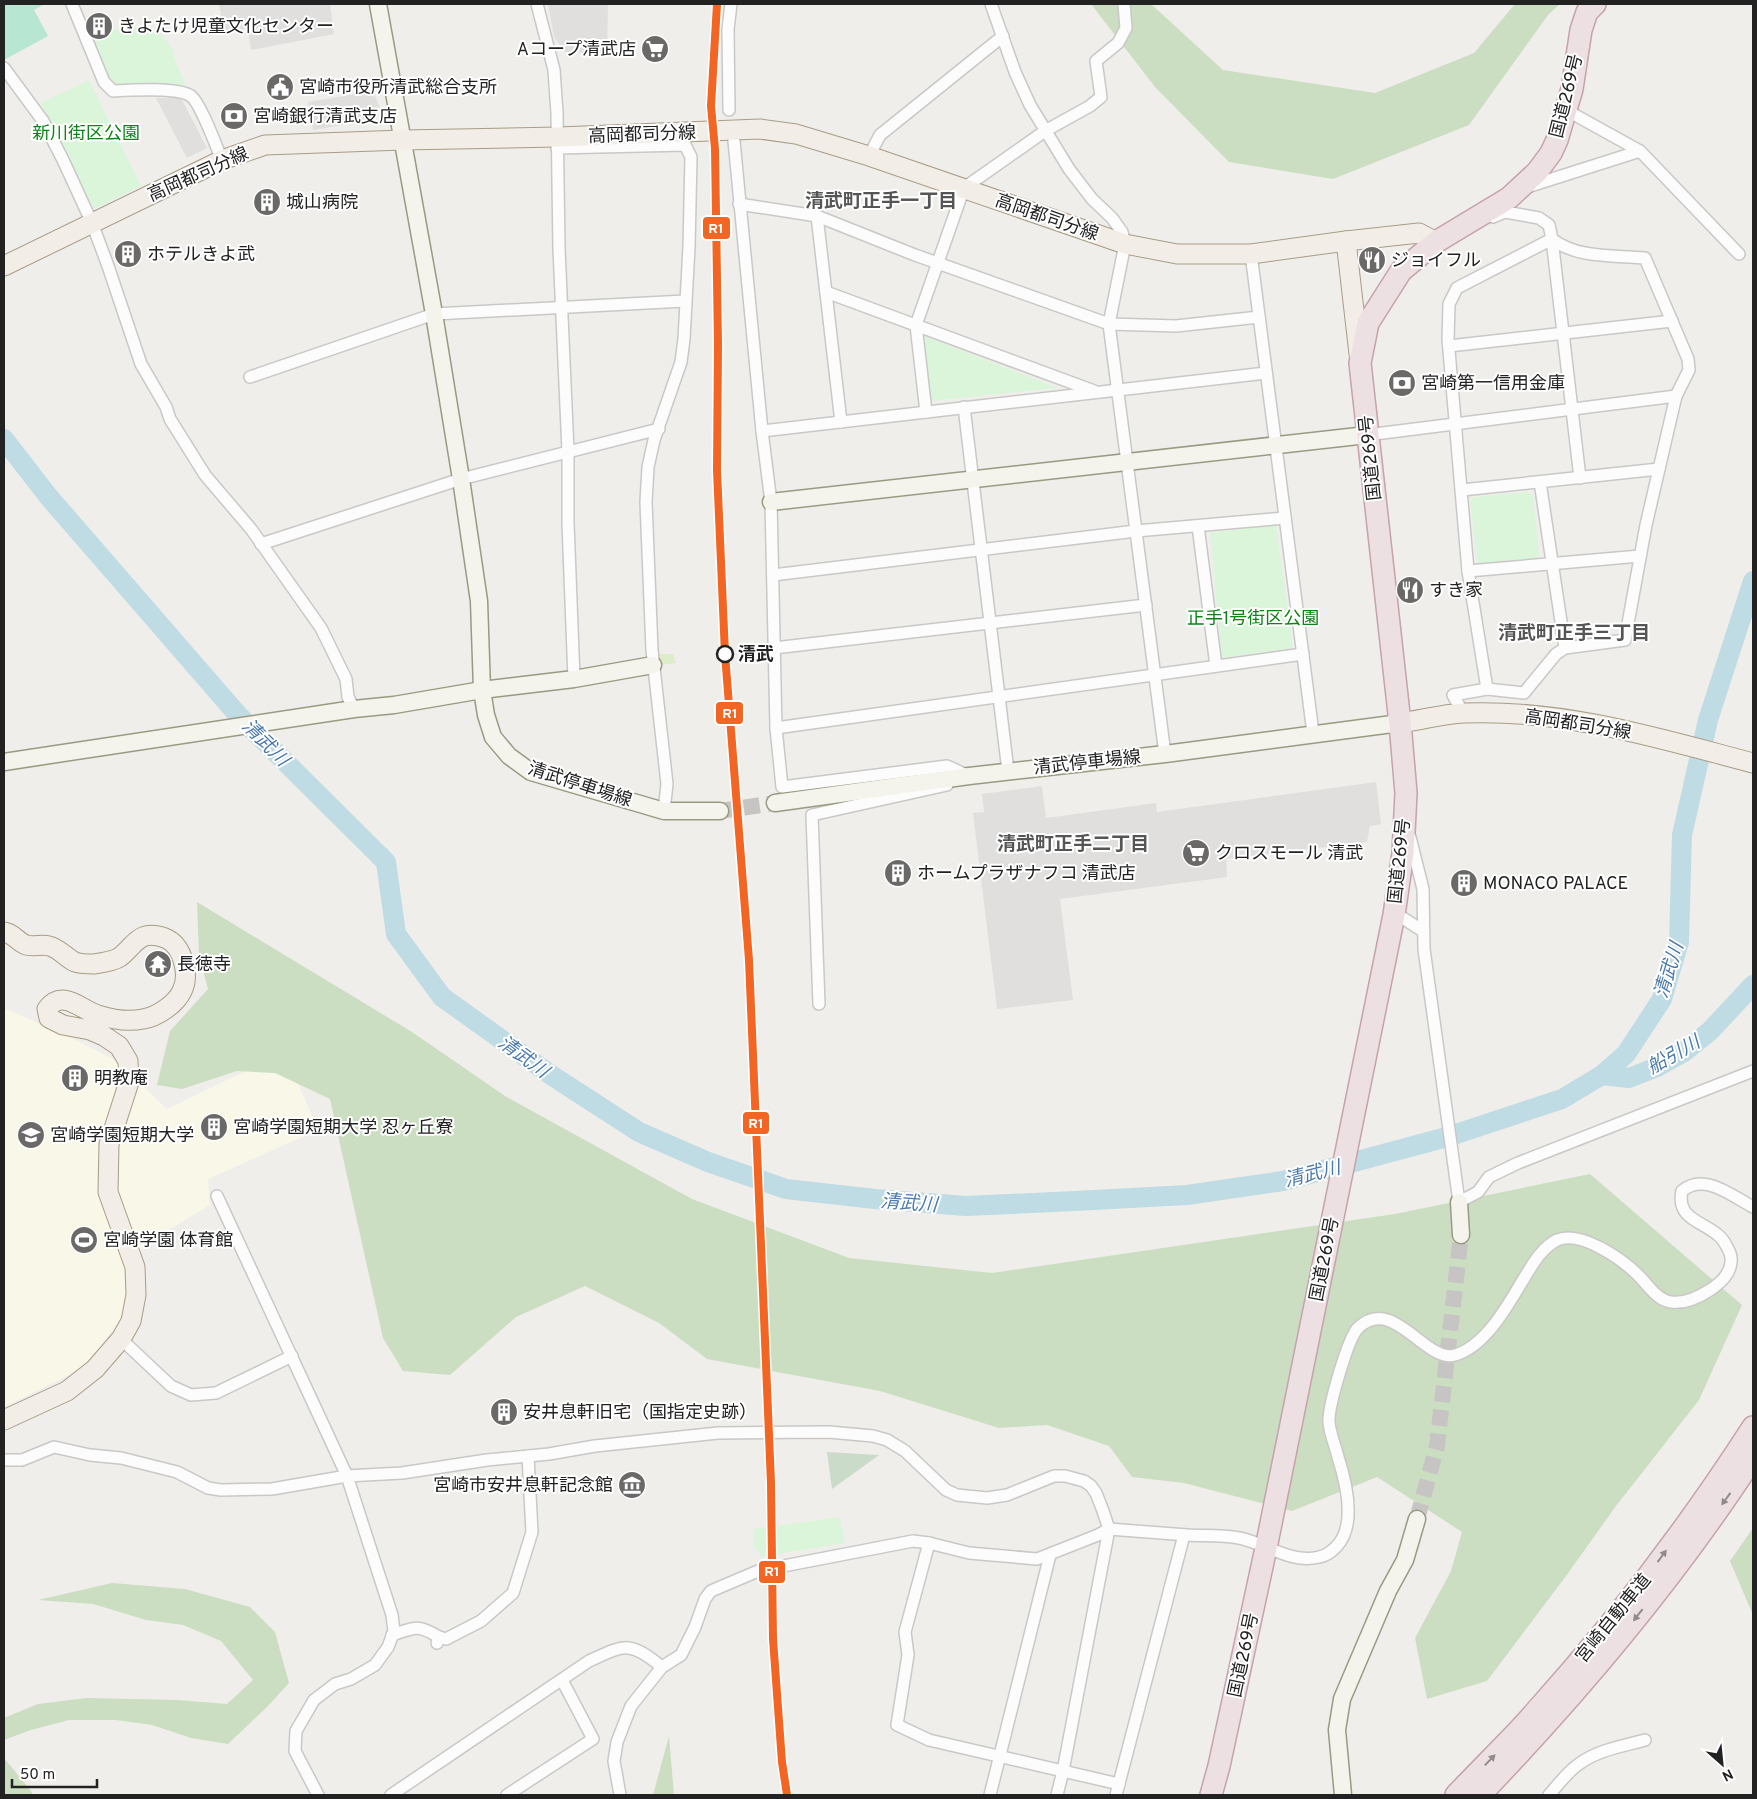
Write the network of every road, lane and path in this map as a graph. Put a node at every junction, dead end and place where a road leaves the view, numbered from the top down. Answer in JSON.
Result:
{"nodes":[{"id":1,"x":72,"y":4,"type":"edge"},
{"id":2,"x":378,"y":4,"type":"edge"},
{"id":3,"x":537,"y":4,"type":"edge"},
{"id":4,"x":731,"y":4,"type":"edge"},
{"id":5,"x":991,"y":4,"type":"edge"},
{"id":6,"x":1124,"y":4,"type":"edge"},
{"id":7,"x":1595,"y":4,"type":"edge"},
{"id":8,"x":1003,"y":36,"type":"junction"},
{"id":9,"x":4,"y":68,"type":"edge"},
{"id":10,"x":729,"y":110,"type":"dead end"},
{"id":11,"x":1566,"y":110,"type":"junction"},
{"id":12,"x":1045,"y":131,"type":"junction"},
{"id":13,"x":403,"y":140,"type":"junction"},
{"id":14,"x":734,"y":141,"type":"dead end"},
{"id":15,"x":557,"y":143,"type":"junction"},
{"id":16,"x":1640,"y":151,"type":"junction"},
{"id":17,"x":869,"y":156,"type":"junction"},
{"id":18,"x":222,"y":160,"type":"junction"},
{"id":19,"x":964,"y":188,"type":"junction"},
{"id":20,"x":1518,"y":190,"type":"junction"},
{"id":21,"x":739,"y":204,"type":"junction"},
{"id":22,"x":817,"y":216,"type":"junction"},
{"id":23,"x":86,"y":226,"type":"junction"},
{"id":24,"x":1552,"y":239,"type":"junction"},
{"id":25,"x":1346,"y":241,"type":"junction"},
{"id":26,"x":1436,"y":242,"type":"junction"},
{"id":27,"x":1125,"y":244,"type":"junction"},
{"id":28,"x":1252,"y":254,"type":"junction"},
{"id":29,"x":1739,"y":254,"type":"dead end"},
{"id":30,"x":938,"y":263,"type":"junction"},
{"id":31,"x":4,"y":266,"type":"edge"},
{"id":32,"x":826,"y":292,"type":"junction"},
{"id":33,"x":685,"y":301,"type":"junction"},
{"id":34,"x":562,"y":308,"type":"junction"},
{"id":35,"x":434,"y":314,"type":"junction"},
{"id":36,"x":1259,"y":317,"type":"junction"},
{"id":37,"x":1672,"y":321,"type":"junction"},
{"id":38,"x":1109,"y":324,"type":"junction"},
{"id":39,"x":916,"y":325,"type":"junction"},
{"id":40,"x":1563,"y":332,"type":"junction"},
{"id":41,"x":1449,"y":346,"type":"junction"},
{"id":42,"x":1360,"y":363,"type":"junction"},
{"id":43,"x":1266,"y":373,"type":"junction"},
{"id":44,"x":250,"y":377,"type":"dead end"},
{"id":45,"x":1117,"y":390,"type":"junction"},
{"id":46,"x":1097,"y":392,"type":"junction"},
{"id":47,"x":1676,"y":396,"type":"junction"},
{"id":48,"x":964,"y":408,"type":"junction"},
{"id":49,"x":1572,"y":409,"type":"junction"},
{"id":50,"x":926,"y":412,"type":"junction"},
{"id":51,"x":841,"y":422,"type":"junction"},
{"id":52,"x":1456,"y":424,"type":"junction"},
{"id":53,"x":658,"y":429,"type":"junction"},
{"id":54,"x":762,"y":431,"type":"junction"},
{"id":55,"x":1367,"y":435,"type":"junction"},
{"id":56,"x":1275,"y":445,"type":"junction"},
{"id":57,"x":568,"y":450,"type":"junction"},
{"id":58,"x":1127,"y":462,"type":"junction"},
{"id":59,"x":1659,"y":469,"type":"junction"},
{"id":60,"x":461,"y":478,"type":"junction"},
{"id":61,"x":1580,"y":478,"type":"junction"},
{"id":62,"x":973,"y":479,"type":"junction"},
{"id":63,"x":1540,"y":482,"type":"junction"},
{"id":64,"x":1462,"y":490,"type":"junction"},
{"id":65,"x":770,"y":502,"type":"junction"},
{"id":66,"x":1284,"y":518,"type":"junction"},
{"id":67,"x":1198,"y":526,"type":"junction"},
{"id":68,"x":1136,"y":532,"type":"junction"},
{"id":69,"x":261,"y":544,"type":"junction"},
{"id":70,"x":981,"y":550,"type":"junction"},
{"id":71,"x":1640,"y":556,"type":"junction"},
{"id":72,"x":1552,"y":563,"type":"junction"},
{"id":73,"x":1468,"y":571,"type":"junction"},
{"id":74,"x":772,"y":575,"type":"junction"},
{"id":75,"x":1146,"y":605,"type":"junction"},
{"id":76,"x":990,"y":623,"type":"junction"},
{"id":77,"x":774,"y":648,"type":"junction"},
{"id":78,"x":1564,"y":648,"type":"junction"},
{"id":79,"x":1303,"y":654,"type":"junction"},
{"id":80,"x":653,"y":665,"type":"junction"},
{"id":81,"x":1216,"y":666,"type":"junction"},
{"id":82,"x":1155,"y":675,"type":"junction"},
{"id":83,"x":574,"y":679,"type":"junction"},
{"id":84,"x":1487,"y":689,"type":"junction"},
{"id":85,"x":482,"y":690,"type":"junction"},
{"id":86,"x":999,"y":697,"type":"junction"},
{"id":87,"x":354,"y":709,"type":"junction"},
{"id":88,"x":1462,"y":713,"type":"junction"},
{"id":89,"x":1400,"y":723,"type":"junction"},
{"id":90,"x":776,"y":728,"type":"junction"},
{"id":91,"x":1313,"y":733,"type":"junction"},
{"id":92,"x":1165,"y":754,"type":"junction"},
{"id":93,"x":4,"y":762,"type":"edge"},
{"id":94,"x":1753,"y":763,"type":"edge"},
{"id":95,"x":1008,"y":771,"type":"junction"},
{"id":96,"x":969,"y":776,"type":"junction"},
{"id":97,"x":1406,"y":793,"type":"junction"},
{"id":98,"x":775,"y":803,"type":"tunnel mouth"},
{"id":99,"x":664,"y":811,"type":"junction"},
{"id":100,"x":720,"y":811,"type":"tunnel mouth"},
{"id":101,"x":1394,"y":915,"type":"junction"},
{"id":102,"x":1423,"y":931,"type":"junction"},
{"id":103,"x":4,"y":932,"type":"edge"},
{"id":104,"x":819,"y":1004,"type":"dead end"},
{"id":105,"x":1753,"y":1071,"type":"edge"},
{"id":106,"x":217,"y":1196,"type":"dead end"},
{"id":107,"x":1459,"y":1202,"type":"junction"},
{"id":108,"x":1753,"y":1207,"type":"edge"},
{"id":109,"x":1461,"y":1236,"type":"tunnel mouth"},
{"id":110,"x":120,"y":1339,"type":"junction"},
{"id":111,"x":292,"y":1356,"type":"junction"},
{"id":112,"x":4,"y":1420,"type":"edge"},
{"id":113,"x":1753,"y":1427,"type":"edge"},
{"id":114,"x":528,"y":1456,"type":"junction"},
{"id":115,"x":1753,"y":1458,"type":"edge"},
{"id":116,"x":4,"y":1460,"type":"edge"},
{"id":117,"x":347,"y":1476,"type":"junction"},
{"id":118,"x":1417,"y":1519,"type":"tunnel mouth"},
{"id":119,"x":1109,"y":1529,"type":"junction"},
{"id":120,"x":1184,"y":1535,"type":"junction"},
{"id":121,"x":929,"y":1543,"type":"junction"},
{"id":122,"x":1266,"y":1548,"type":"junction"},
{"id":123,"x":1050,"y":1555,"type":"junction"},
{"id":124,"x":392,"y":1635,"type":"junction"},
{"id":125,"x":662,"y":1667,"type":"junction"},
{"id":126,"x":562,"y":1680,"type":"junction"},
{"id":127,"x":1646,"y":1740,"type":"dead end"},
{"id":128,"x":1000,"y":1757,"type":"junction"},
{"id":129,"x":1063,"y":1771,"type":"junction"},
{"id":130,"x":1119,"y":1784,"type":"junction"},
{"id":131,"x":318,"y":1795,"type":"edge"},
{"id":132,"x":392,"y":1795,"type":"edge"},
{"id":133,"x":507,"y":1795,"type":"edge"},
{"id":134,"x":620,"y":1795,"type":"edge"},
{"id":135,"x":990,"y":1795,"type":"edge"},
{"id":136,"x":1057,"y":1795,"type":"edge"},
{"id":137,"x":1116,"y":1795,"type":"edge"},
{"id":138,"x":1211,"y":1795,"type":"edge"},
{"id":139,"x":1343,"y":1795,"type":"edge"},
{"id":140,"x":1456,"y":1795,"type":"edge"},
{"id":141,"x":1480,"y":1795,"type":"edge"},
{"id":142,"x":1549,"y":1795,"type":"edge"}],
"edges":[{"from":1,"to":18,"type":"street"},
{"from":2,"to":13,"type":"street","name":"清武停車場線"},
{"from":3,"to":15,"type":"street"},
{"from":4,"to":10,"type":"street"},
{"from":5,"to":8,"type":"street"},
{"from":6,"to":12,"type":"street"},
{"from":7,"to":11,"type":"highway","name":"国道269号"},
{"from":8,"to":12,"type":"street"},
{"from":8,"to":17,"type":"street"},
{"from":9,"to":23,"type":"street"},
{"from":11,"to":16,"type":"street"},
{"from":11,"to":20,"type":"highway","name":"国道269号"},
{"from":12,"to":19,"type":"street"},
{"from":12,"to":27,"type":"street"},
{"from":13,"to":15,"type":"main road","name":"高岡都司分線"},
{"from":13,"to":18,"type":"main road","name":"高岡都司分線"},
{"from":13,"to":35,"type":"street","name":"清武停車場線"},
{"from":14,"to":21,"type":"street"},
{"from":15,"to":17,"type":"main road","name":"高岡都司分線"},
{"from":15,"to":33,"type":"street"},
{"from":15,"to":34,"type":"street"},
{"from":16,"to":20,"type":"street"},
{"from":16,"to":29,"type":"street"},
{"from":17,"to":19,"type":"main road","name":"高岡都司分線"},
{"from":18,"to":23,"type":"main road","name":"高岡都司分線"},
{"from":19,"to":27,"type":"main road","name":"高岡都司分線"},
{"from":19,"to":30,"type":"street"},
{"from":20,"to":26,"type":"highway","name":"国道269号"},
{"from":21,"to":22,"type":"street"},
{"from":21,"to":54,"type":"street"},
{"from":22,"to":30,"type":"street"},
{"from":22,"to":32,"type":"street"},
{"from":23,"to":31,"type":"main road","name":"高岡都司分線"},
{"from":23,"to":69,"type":"street"},
{"from":24,"to":26,"type":"street"},
{"from":24,"to":37,"type":"street"},
{"from":24,"to":40,"type":"street"},
{"from":24,"to":41,"type":"street"},
{"from":25,"to":26,"type":"main road","name":"高岡都司分線"},
{"from":25,"to":28,"type":"main road","name":"高岡都司分線"},
{"from":25,"to":42,"type":"main road"},
{"from":26,"to":42,"type":"highway","name":"国道269号"},
{"from":27,"to":28,"type":"main road","name":"高岡都司分線"},
{"from":27,"to":38,"type":"street"},
{"from":28,"to":36,"type":"street"},
{"from":30,"to":38,"type":"street"},
{"from":30,"to":39,"type":"street"},
{"from":32,"to":39,"type":"street"},
{"from":32,"to":51,"type":"street"},
{"from":33,"to":34,"type":"street"},
{"from":33,"to":53,"type":"street"},
{"from":34,"to":35,"type":"street"},
{"from":34,"to":57,"type":"street"},
{"from":35,"to":44,"type":"street"},
{"from":35,"to":60,"type":"street","name":"清武停車場線"},
{"from":36,"to":38,"type":"street"},
{"from":36,"to":43,"type":"street"},
{"from":37,"to":40,"type":"street"},
{"from":37,"to":47,"type":"street"},
{"from":38,"to":45,"type":"street"},
{"from":39,"to":46,"type":"street"},
{"from":39,"to":50,"type":"street"},
{"from":40,"to":41,"type":"street"},
{"from":40,"to":49,"type":"street"},
{"from":41,"to":52,"type":"street"},
{"from":42,"to":55,"type":"highway","name":"国道269号"},
{"from":43,"to":45,"type":"street"},
{"from":43,"to":56,"type":"street"},
{"from":45,"to":46,"type":"street"},
{"from":45,"to":58,"type":"street"},
{"from":46,"to":48,"type":"street"},
{"from":47,"to":49,"type":"street"},
{"from":47,"to":59,"type":"street"},
{"from":48,"to":50,"type":"street"},
{"from":48,"to":62,"type":"street"},
{"from":49,"to":52,"type":"street"},
{"from":49,"to":61,"type":"street"},
{"from":50,"to":51,"type":"street"},
{"from":51,"to":54,"type":"street"},
{"from":52,"to":55,"type":"street"},
{"from":52,"to":64,"type":"street"},
{"from":53,"to":57,"type":"street"},
{"from":53,"to":80,"type":"street"},
{"from":54,"to":65,"type":"street"},
{"from":55,"to":56,"type":"street"},
{"from":55,"to":89,"type":"highway","name":"国道269号"},
{"from":56,"to":58,"type":"street"},
{"from":56,"to":66,"type":"street"},
{"from":57,"to":60,"type":"street"},
{"from":57,"to":83,"type":"street"},
{"from":58,"to":62,"type":"street"},
{"from":58,"to":68,"type":"street"},
{"from":59,"to":61,"type":"street"},
{"from":59,"to":71,"type":"street"},
{"from":60,"to":69,"type":"street"},
{"from":60,"to":85,"type":"street","name":"清武停車場線"},
{"from":61,"to":63,"type":"street"},
{"from":62,"to":65,"type":"street"},
{"from":62,"to":70,"type":"street"},
{"from":63,"to":64,"type":"street"},
{"from":63,"to":72,"type":"street"},
{"from":64,"to":73,"type":"street"},
{"from":65,"to":74,"type":"street"},
{"from":66,"to":67,"type":"street"},
{"from":66,"to":79,"type":"street"},
{"from":67,"to":68,"type":"street"},
{"from":67,"to":81,"type":"street"},
{"from":68,"to":70,"type":"street"},
{"from":68,"to":75,"type":"street"},
{"from":69,"to":87,"type":"street"},
{"from":70,"to":74,"type":"street"},
{"from":70,"to":76,"type":"street"},
{"from":71,"to":72,"type":"street"},
{"from":71,"to":78,"type":"street"},
{"from":72,"to":73,"type":"street"},
{"from":72,"to":78,"type":"street"},
{"from":73,"to":84,"type":"street"},
{"from":74,"to":77,"type":"street"},
{"from":75,"to":76,"type":"street"},
{"from":75,"to":82,"type":"street"},
{"from":76,"to":77,"type":"street"},
{"from":76,"to":86,"type":"street"},
{"from":77,"to":90,"type":"street"},
{"from":78,"to":84,"type":"street"},
{"from":79,"to":81,"type":"street"},
{"from":79,"to":91,"type":"street"},
{"from":80,"to":83,"type":"street"},
{"from":80,"to":99,"type":"street"},
{"from":81,"to":82,"type":"street"},
{"from":82,"to":86,"type":"street"},
{"from":82,"to":92,"type":"street"},
{"from":83,"to":85,"type":"street"},
{"from":84,"to":88,"type":"street"},
{"from":85,"to":87,"type":"street"},
{"from":85,"to":99,"type":"street","name":"清武停車場線"},
{"from":86,"to":90,"type":"street"},
{"from":86,"to":95,"type":"street"},
{"from":87,"to":93,"type":"street"},
{"from":88,"to":89,"type":"main road","name":"高岡都司分線"},
{"from":88,"to":94,"type":"main road","name":"高岡都司分線"},
{"from":89,"to":91,"type":"street","name":"清武停車場線"},
{"from":89,"to":97,"type":"highway","name":"国道269号"},
{"from":90,"to":96,"type":"street"},
{"from":91,"to":92,"type":"street","name":"清武停車場線"},
{"from":92,"to":95,"type":"street","name":"清武停車場線"},
{"from":95,"to":96,"type":"street","name":"清武停車場線"},
{"from":96,"to":98,"type":"street","name":"清武停車場線"},
{"from":96,"to":104,"type":"street"},
{"from":97,"to":101,"type":"highway","name":"国道269号"},
{"from":97,"to":102,"type":"street"},
{"from":99,"to":100,"type":"street","name":"清武停車場線"},
{"from":101,"to":102,"type":"street"},
{"from":101,"to":122,"type":"highway","name":"国道269号"},
{"from":102,"to":107,"type":"street"},
{"from":103,"to":110,"type":"main road"},
{"from":105,"to":107,"type":"street"},
{"from":106,"to":111,"type":"street"},
{"from":107,"to":109,"type":"street"},
{"from":108,"to":122,"type":"street"},
{"from":110,"to":111,"type":"street"},
{"from":110,"to":112,"type":"main road"},
{"from":111,"to":117,"type":"street"},
{"from":140,"to":113,"type":"highway","name":"宮崎自動車道","one_way":true},
{"from":114,"to":117,"type":"street"},
{"from":114,"to":119,"type":"street"},
{"from":114,"to":124,"type":"street"},
{"from":115,"to":141,"type":"highway","name":"宮崎自動車道","one_way":true},
{"from":116,"to":117,"type":"street"},
{"from":117,"to":124,"type":"street"},
{"from":118,"to":139,"type":"street"},
{"from":119,"to":120,"type":"street"},
{"from":119,"to":123,"type":"street"},
{"from":119,"to":129,"type":"street"},
{"from":120,"to":122,"type":"street"},
{"from":120,"to":130,"type":"street"},
{"from":121,"to":123,"type":"street"},
{"from":121,"to":125,"type":"street"},
{"from":121,"to":128,"type":"street"},
{"from":122,"to":138,"type":"highway","name":"国道269号"},
{"from":123,"to":128,"type":"street"},
{"from":124,"to":131,"type":"street"},
{"from":125,"to":126,"type":"street"},
{"from":125,"to":134,"type":"street"},
{"from":126,"to":132,"type":"street"},
{"from":126,"to":133,"type":"street"},
{"from":127,"to":142,"type":"street"},
{"from":128,"to":129,"type":"street"},
{"from":128,"to":135,"type":"street"},
{"from":129,"to":130,"type":"street"},
{"from":129,"to":136,"type":"street"},
{"from":130,"to":137,"type":"street"}]}
